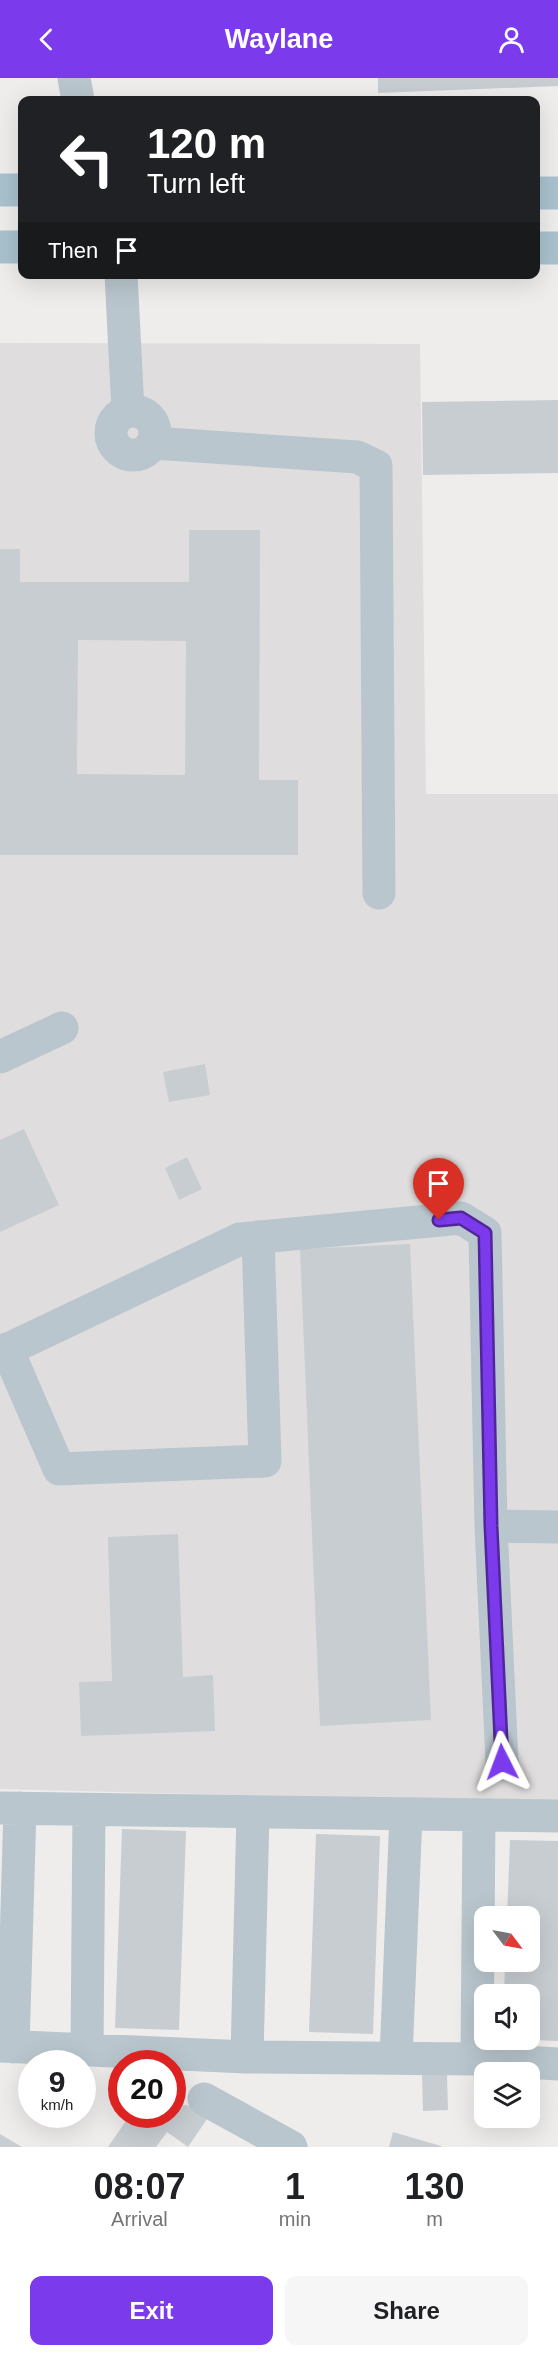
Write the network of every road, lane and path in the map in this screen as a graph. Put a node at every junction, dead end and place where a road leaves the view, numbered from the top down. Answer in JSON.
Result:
{"nodes":[{"id":1,"x":75,"y":78,"type":"edge"},
{"id":2,"x":77,"y":96,"type":"edge"},
{"id":3,"x":0,"y":190,"type":"edge"},
{"id":4,"x":18,"y":190,"type":"edge"},
{"id":5,"x":540,"y":193,"type":"edge"},
{"id":6,"x":558,"y":193,"type":"edge"},
{"id":7,"x":0,"y":247,"type":"edge"},
{"id":8,"x":18,"y":247,"type":"edge"},
{"id":9,"x":540,"y":248,"type":"edge"},
{"id":10,"x":558,"y":248,"type":"edge"},
{"id":11,"x":121,"y":279,"type":"edge"},
{"id":12,"x":378,"y":893,"type":"dead end"},
{"id":13,"x":62,"y":1028,"type":"dead end"},
{"id":14,"x":0,"y":1058,"type":"edge"},
{"id":15,"x":258,"y":1238,"type":"junction"},
{"id":16,"x":3,"y":1351,"type":"edge"},
{"id":17,"x":491,"y":1526,"type":"junction"},
{"id":18,"x":558,"y":1527,"type":"edge"},
{"id":19,"x":502,"y":1762,"type":"dead end"},
{"id":20,"x":10,"y":1808,"type":"edge"},
{"id":21,"x":89,"y":1810,"type":"junction"},
{"id":22,"x":253,"y":1812,"type":"junction"},
{"id":23,"x":406,"y":1815,"type":"junction"},
{"id":24,"x":479,"y":1815,"type":"junction"},
{"id":25,"x":558,"y":1816,"type":"edge"},
{"id":26,"x":7,"y":2046,"type":"edge"},
{"id":27,"x":87,"y":2050,"type":"joint"},
{"id":28,"x":96,"y":2050,"type":"edge"},
{"id":29,"x":247,"y":2057,"type":"junction"},
{"id":30,"x":396,"y":2058,"type":"junction"},
{"id":31,"x":477,"y":2059,"type":"junction"},
{"id":32,"x":558,"y":2064,"type":"edge"},
{"id":33,"x":204,"y":2099,"type":"dead end"},
{"id":34,"x":291,"y":2147,"type":"edge"}],
"edges":[{"from":1,"to":2,"type":"street"},
{"from":3,"to":4,"type":"main road"},
{"from":5,"to":6,"type":"main road"},
{"from":7,"to":8,"type":"main road"},
{"from":9,"to":10,"type":"main road"},
{"from":11,"to":12,"type":"street"},
{"from":13,"to":14,"type":"street"},
{"from":15,"to":16,"type":"street"},
{"from":15,"to":16,"type":"street"},
{"from":15,"to":17,"type":"street"},
{"from":17,"to":18,"type":"street"},
{"from":17,"to":19,"type":"street"},
{"from":20,"to":21,"type":"street"},
{"from":20,"to":26,"type":"street"},
{"from":21,"to":22,"type":"street"},
{"from":21,"to":27,"type":"street"},
{"from":22,"to":23,"type":"street"},
{"from":22,"to":29,"type":"street"},
{"from":23,"to":24,"type":"street"},
{"from":23,"to":30,"type":"street"},
{"from":24,"to":25,"type":"street"},
{"from":24,"to":31,"type":"street"},
{"from":26,"to":27,"type":"street"},
{"from":28,"to":29,"type":"street"},
{"from":29,"to":30,"type":"street"},
{"from":30,"to":31,"type":"street"},
{"from":31,"to":32,"type":"street"},
{"from":33,"to":34,"type":"street"}]}
